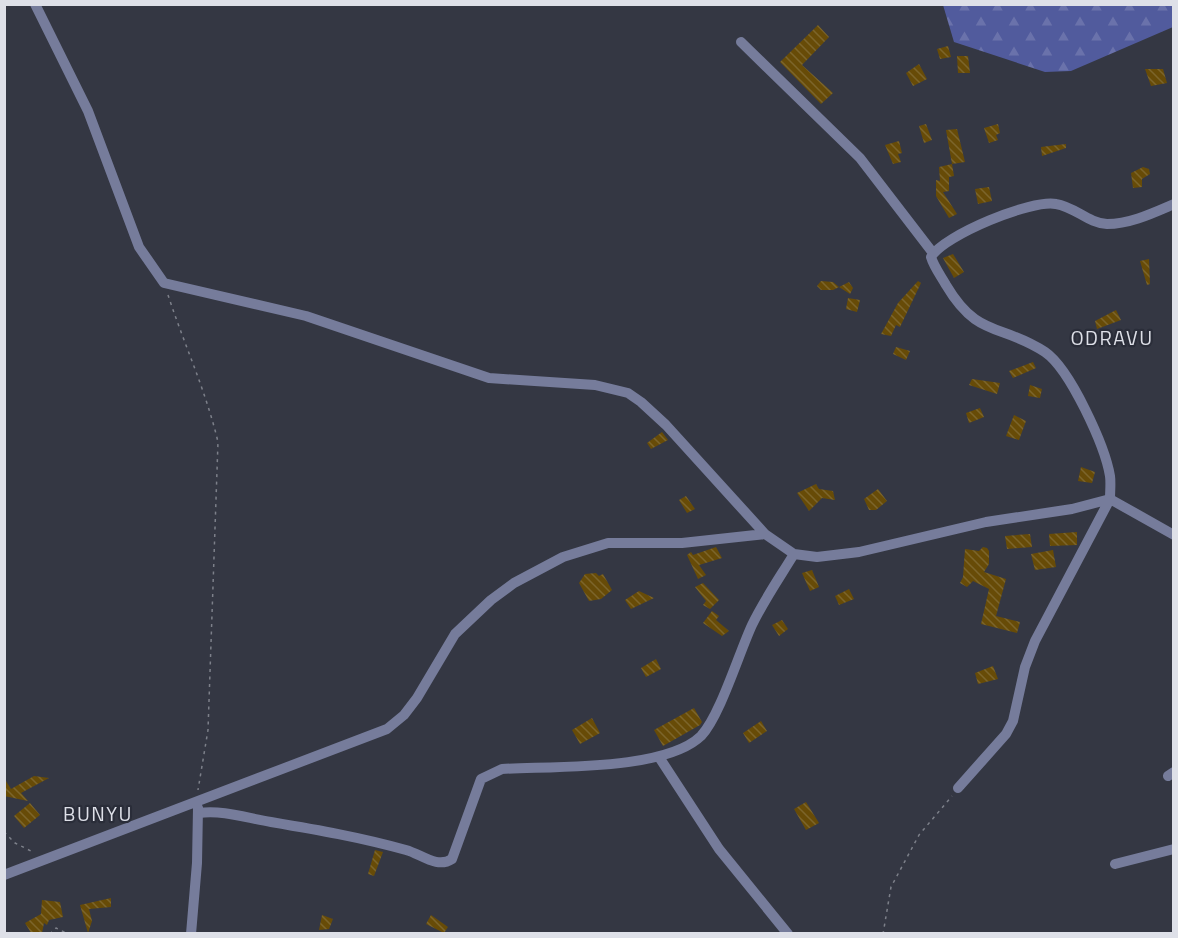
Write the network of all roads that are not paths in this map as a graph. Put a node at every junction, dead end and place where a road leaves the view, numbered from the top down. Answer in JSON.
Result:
{"nodes":[{"id":1,"x":35,"y":4,"type":"edge"},
{"id":2,"x":741,"y":42,"type":"dead end"},
{"id":3,"x":1173,"y":204,"type":"edge"},
{"id":4,"x":933,"y":253,"type":"junction"},
{"id":5,"x":1110,"y":499,"type":"junction"},
{"id":6,"x":765,"y":534,"type":"junction"},
{"id":7,"x":1173,"y":535,"type":"edge"},
{"id":8,"x":794,"y":554,"type":"junction"},
{"id":9,"x":659,"y":757,"type":"junction"},
{"id":10,"x":958,"y":788,"type":"road end"},
{"id":11,"x":196,"y":800,"type":"junction"},
{"id":12,"x":198,"y":813,"type":"junction"},
{"id":13,"x":1173,"y":849,"type":"edge"},
{"id":14,"x":1115,"y":864,"type":"dead end"},
{"id":15,"x":4,"y":875,"type":"edge"},
{"id":16,"x":190,"y":933,"type":"edge"},
{"id":17,"x":788,"y":933,"type":"edge"}],
"edges":[{"from":1,"to":6,"type":"street"},
{"from":2,"to":4,"type":"street"},
{"from":3,"to":4,"type":"street"},
{"from":4,"to":5,"type":"street"},
{"from":5,"to":7,"type":"street"},
{"from":5,"to":8,"type":"street"},
{"from":5,"to":10,"type":"street"},
{"from":6,"to":8,"type":"street"},
{"from":6,"to":11,"type":"street"},
{"from":8,"to":9,"type":"street"},
{"from":9,"to":12,"type":"street"},
{"from":9,"to":17,"type":"street"},
{"from":11,"to":12,"type":"street"},
{"from":11,"to":15,"type":"street"},
{"from":12,"to":16,"type":"street"},
{"from":13,"to":14,"type":"street"}]}
